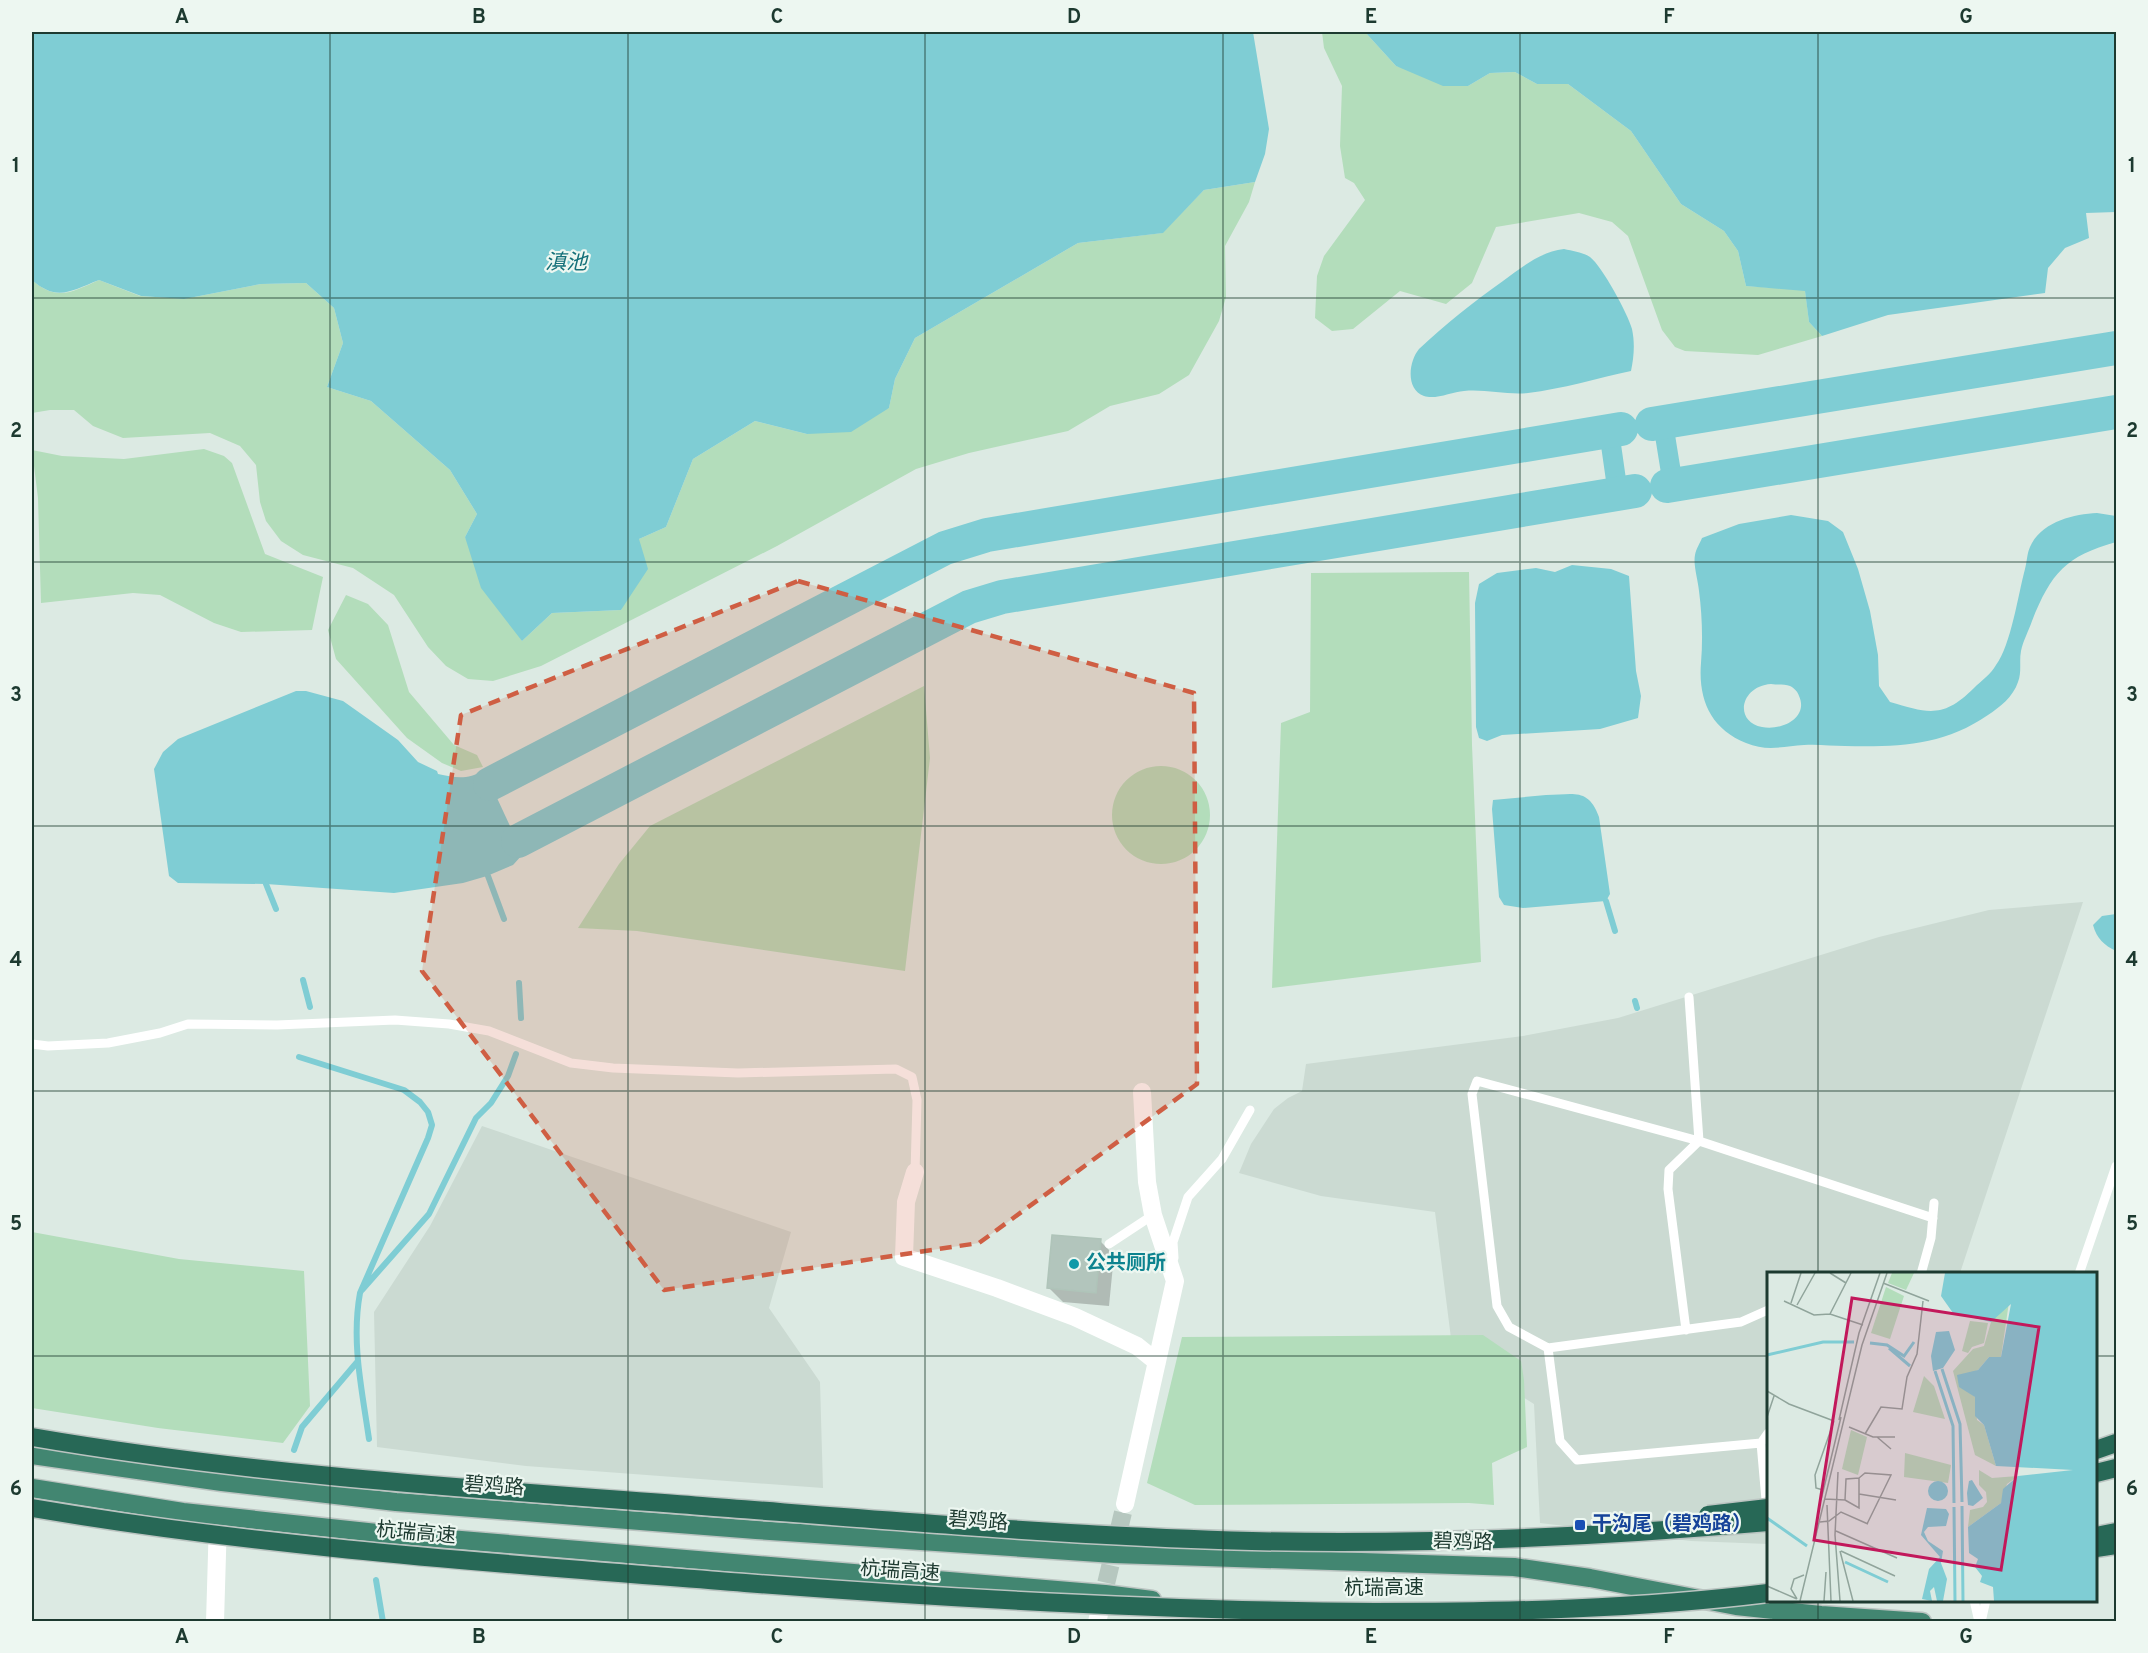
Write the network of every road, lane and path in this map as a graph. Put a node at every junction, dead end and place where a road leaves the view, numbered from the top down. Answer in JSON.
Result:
{"nodes":[{"id":1,"x":1689,"y":997,"type":"dead end"},
{"id":2,"x":32,"y":1044,"type":"edge"},
{"id":3,"x":1142,"y":1092,"type":"dead end"},
{"id":4,"x":1251,"y":1110,"type":"dead end"},
{"id":5,"x":1699,"y":1141,"type":"junction"},
{"id":6,"x":2116,"y":1166,"type":"edge"},
{"id":7,"x":915,"y":1172,"type":"joint"},
{"id":8,"x":1934,"y":1203,"type":"dead end"},
{"id":9,"x":1153,"y":1215,"type":"junction"},
{"id":10,"x":1933,"y":1218,"type":"junction"},
{"id":11,"x":1109,"y":1244,"type":"dead end"},
{"id":12,"x":1922,"y":1272,"type":"edge"},
{"id":13,"x":2080,"y":1272,"type":"edge"},
{"id":14,"x":1175,"y":1281,"type":"junction"},
{"id":15,"x":1767,"y":1310,"type":"edge"},
{"id":16,"x":1686,"y":1330,"type":"junction"},
{"id":17,"x":1548,"y":1348,"type":"junction"},
{"id":18,"x":1157,"y":1362,"type":"junction"},
{"id":19,"x":1767,"y":1434,"type":"edge"},
{"id":20,"x":32,"y":1437,"type":"edge"},
{"id":21,"x":1761,"y":1443,"type":"junction"},
{"id":22,"x":2116,"y":1443,"type":"edge"},
{"id":23,"x":2097,"y":1450,"type":"edge"},
{"id":24,"x":32,"y":1455,"type":"edge"},
{"id":25,"x":2116,"y":1468,"type":"edge"},
{"id":26,"x":2097,"y":1473,"type":"edge"},
{"id":27,"x":32,"y":1488,"type":"edge"},
{"id":28,"x":1767,"y":1494,"type":"edge"},
{"id":29,"x":1767,"y":1502,"type":"edge"},
{"id":30,"x":1125,"y":1504,"type":"tunnel mouth"},
{"id":31,"x":32,"y":1508,"type":"edge"},
{"id":32,"x":218,"y":1515,"type":"junction"},
{"id":33,"x":1767,"y":1522,"type":"edge"},
{"id":34,"x":2116,"y":1532,"type":"edge"},
{"id":35,"x":2097,"y":1536,"type":"edge"},
{"id":36,"x":1479,"y":1540,"type":"junction"},
{"id":37,"x":2116,"y":1545,"type":"edge"},
{"id":38,"x":2097,"y":1548,"type":"edge"},
{"id":39,"x":1975,"y":1602,"type":"edge"},
{"id":40,"x":1985,"y":1602,"type":"edge"},
{"id":41,"x":1774,"y":1606,"type":"edge"},
{"id":42,"x":215,"y":1622,"type":"edge"},
{"id":43,"x":1324,"y":1622,"type":"edge"},
{"id":44,"x":1922,"y":1622,"type":"edge"},
{"id":45,"x":1980,"y":1622,"type":"edge"}],
"edges":[{"from":1,"to":5,"type":"lane"},
{"from":2,"to":7,"type":"lane"},
{"from":3,"to":9,"type":"street"},
{"from":4,"to":14,"type":"lane"},
{"from":5,"to":10,"type":"lane"},
{"from":5,"to":16,"type":"lane"},
{"from":5,"to":17,"type":"lane"},
{"from":6,"to":13,"type":"lane"},
{"from":7,"to":18,"type":"street"},
{"from":8,"to":10,"type":"lane"},
{"from":9,"to":11,"type":"lane"},
{"from":9,"to":14,"type":"street"},
{"from":10,"to":12,"type":"lane"},
{"from":14,"to":18,"type":"street"},
{"from":15,"to":16,"type":"lane"},
{"from":16,"to":17,"type":"lane"},
{"from":17,"to":21,"type":"lane"},
{"from":18,"to":30,"type":"street"},
{"from":19,"to":21,"type":"lane"},
{"from":20,"to":36,"type":"highway","bridge":true},
{"from":21,"to":28,"type":"lane"},
{"from":22,"to":23,"type":"highway"},
{"from":24,"to":41,"type":"highway","name":"碧鸡路"},
{"from":25,"to":26,"type":"highway"},
{"from":27,"to":32,"type":"highway"},
{"from":29,"to":36,"type":"highway","bridge":true},
{"from":31,"to":41,"type":"highway","name":"杭瑞高速","bridge":true},
{"from":32,"to":42,"type":"street"},
{"from":32,"to":43,"type":"highway"},
{"from":33,"to":36,"type":"highway","bridge":true},
{"from":34,"to":35,"type":"highway"},
{"from":37,"to":38,"type":"highway"},
{"from":39,"to":45,"type":"lane"},
{"from":40,"to":45,"type":"lane"},
{"from":41,"to":44,"type":"highway","name":"碧鸡路"}]}
